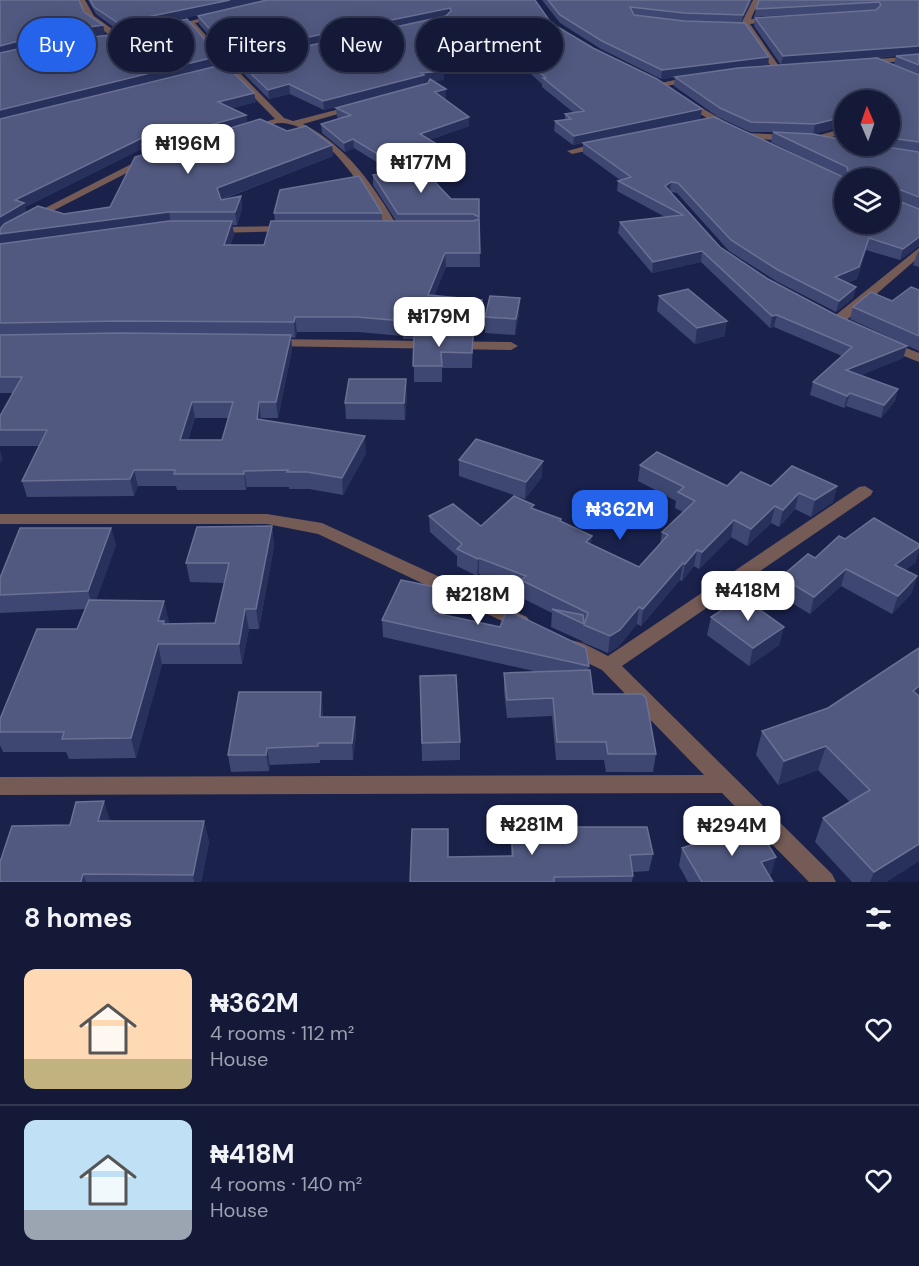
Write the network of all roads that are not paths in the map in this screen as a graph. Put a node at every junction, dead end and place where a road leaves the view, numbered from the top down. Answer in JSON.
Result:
{"nodes":[{"id":1,"x":82,"y":0,"type":"edge"},
{"id":2,"x":756,"y":0,"type":"edge"},
{"id":3,"x":222,"y":15,"type":"edge"},
{"id":4,"x":784,"y":20,"type":"edge"},
{"id":5,"x":194,"y":22,"type":"edge"},
{"id":6,"x":747,"y":24,"type":"junction"},
{"id":7,"x":194,"y":26,"type":"edge"},
{"id":8,"x":736,"y":26,"type":"edge"},
{"id":9,"x":108,"y":27,"type":"edge"},
{"id":10,"x":206,"y":40,"type":"edge"},
{"id":11,"x":919,"y":58,"type":"edge"},
{"id":12,"x":872,"y":61,"type":"junction"},
{"id":13,"x":848,"y":63,"type":"edge"},
{"id":14,"x":789,"y":68,"type":"edge"},
{"id":15,"x":777,"y":69,"type":"junction"},
{"id":16,"x":893,"y":69,"type":"edge"},
{"id":17,"x":767,"y":70,"type":"edge"},
{"id":18,"x":234,"y":72,"type":"edge"},
{"id":19,"x":704,"y":78,"type":"edge"},
{"id":20,"x":651,"y":80,"type":"edge"},
{"id":21,"x":660,"y":84,"type":"junction"},
{"id":22,"x":669,"y":90,"type":"edge"},
{"id":23,"x":678,"y":96,"type":"edge"},
{"id":24,"x":371,"y":102,"type":"edge"},
{"id":25,"x":280,"y":120,"type":"junction"},
{"id":26,"x":714,"y":121,"type":"junction"},
{"id":27,"x":295,"y":123,"type":"junction"},
{"id":28,"x":703,"y":123,"type":"edge"},
{"id":29,"x":238,"y":132,"type":"edge"},
{"id":30,"x":834,"y":133,"type":"edge"},
{"id":31,"x":746,"y":136,"type":"junction"},
{"id":32,"x":811,"y":139,"type":"junction"},
{"id":33,"x":616,"y":142,"type":"edge"},
{"id":34,"x":834,"y":143,"type":"edge"},
{"id":35,"x":767,"y":146,"type":"edge"},
{"id":36,"x":572,"y":151,"type":"dead end"},
{"id":37,"x":156,"y":156,"type":"edge"},
{"id":38,"x":300,"y":229,"type":"edge"},
{"id":39,"x":393,"y":229,"type":"edge"},
{"id":40,"x":206,"y":230,"type":"edge"},
{"id":41,"x":0,"y":235,"type":"edge"},
{"id":42,"x":919,"y":251,"type":"edge"},
{"id":43,"x":838,"y":321,"type":"edge"},
{"id":44,"x":879,"y":340,"type":"edge"},
{"id":45,"x":264,"y":343,"type":"edge"},
{"id":46,"x":511,"y":346,"type":"dead end"},
{"id":47,"x":919,"y":358,"type":"edge"},
{"id":48,"x":865,"y":491,"type":"dead end"},
{"id":49,"x":0,"y":519,"type":"edge"},
{"id":50,"x":538,"y":630,"type":"edge"},
{"id":51,"x":558,"y":640,"type":"edge"},
{"id":52,"x":609,"y":665,"type":"junction"},
{"id":53,"x":728,"y":784,"type":"junction"},
{"id":54,"x":0,"y":786,"type":"edge"},
{"id":55,"x":824,"y":882,"type":"edge"}],
"edges":[{"from":1,"to":9,"type":"street"},
{"from":2,"to":6,"type":"street"},
{"from":3,"to":5,"type":"street"},
{"from":4,"to":6,"type":"street"},
{"from":6,"to":8,"type":"street"},
{"from":6,"to":15,"type":"street"},
{"from":7,"to":10,"type":"street"},
{"from":11,"to":12,"type":"street"},
{"from":12,"to":13,"type":"street"},
{"from":12,"to":16,"type":"street"},
{"from":14,"to":15,"type":"street"},
{"from":15,"to":17,"type":"street"},
{"from":18,"to":25,"type":"street"},
{"from":19,"to":21,"type":"street"},
{"from":20,"to":21,"type":"street"},
{"from":21,"to":22,"type":"street"},
{"from":23,"to":26,"type":"street"},
{"from":24,"to":27,"type":"street"},
{"from":25,"to":27,"type":"street"},
{"from":25,"to":29,"type":"street"},
{"from":26,"to":28,"type":"street"},
{"from":26,"to":31,"type":"street"},
{"from":27,"to":39,"type":"street"},
{"from":30,"to":32,"type":"street"},
{"from":31,"to":32,"type":"street"},
{"from":31,"to":35,"type":"street"},
{"from":32,"to":34,"type":"street"},
{"from":33,"to":36,"type":"street"},
{"from":37,"to":41,"type":"street"},
{"from":38,"to":40,"type":"street"},
{"from":42,"to":43,"type":"street"},
{"from":44,"to":47,"type":"street"},
{"from":45,"to":46,"type":"street"},
{"from":48,"to":52,"type":"street"},
{"from":49,"to":50,"type":"street"},
{"from":51,"to":52,"type":"street"},
{"from":52,"to":53,"type":"street"},
{"from":53,"to":54,"type":"street"},
{"from":53,"to":55,"type":"street"}]}
